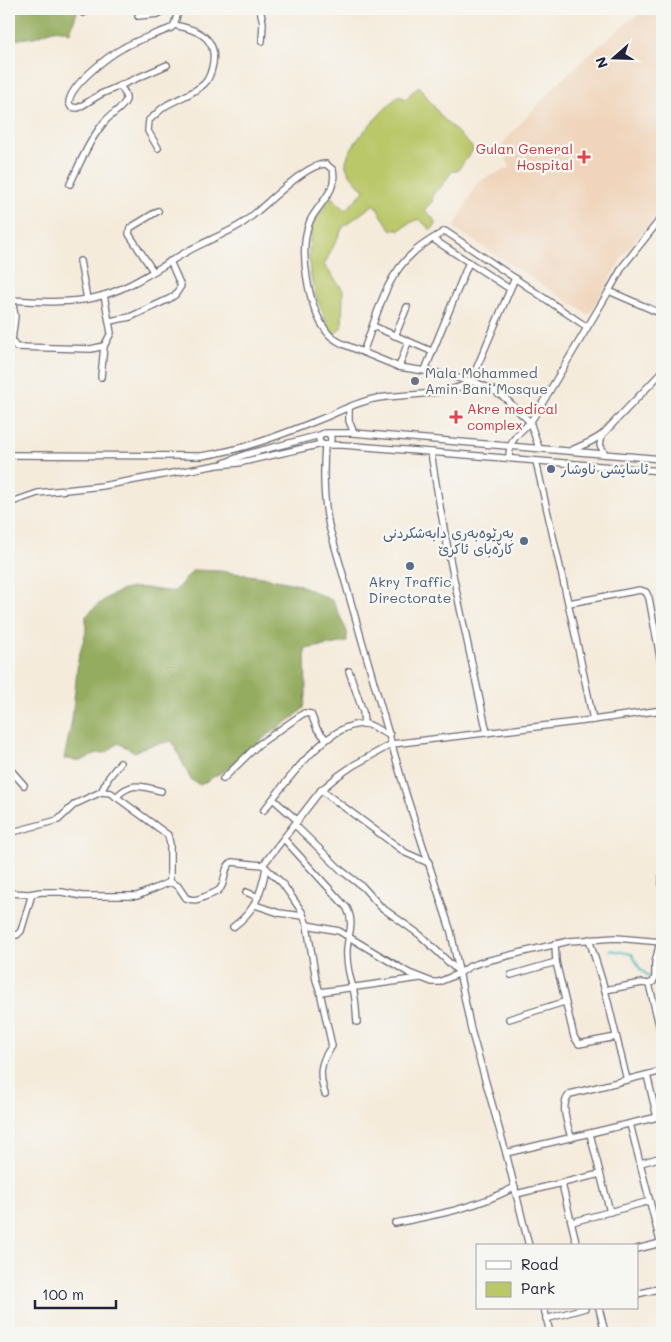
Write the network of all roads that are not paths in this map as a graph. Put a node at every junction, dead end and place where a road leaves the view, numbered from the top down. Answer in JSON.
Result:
{"nodes":[{"id":1,"x":92,"y":9,"type":"edge"},
{"id":2,"x":166,"y":9,"type":"edge"},
{"id":3,"x":179,"y":9,"type":"edge"},
{"id":4,"x":260,"y":9,"type":"edge"},
{"id":5,"x":83,"y":13,"type":"dead end"},
{"id":6,"x":138,"y":16,"type":"dead end"},
{"id":7,"x":174,"y":25,"type":"junction"},
{"id":8,"x":262,"y":41,"type":"dead end"},
{"id":9,"x":167,"y":65,"type":"dead end"},
{"id":10,"x":120,"y":86,"type":"junction"},
{"id":11,"x":158,"y":148,"type":"dead end"},
{"id":12,"x":70,"y":184,"type":"dead end"},
{"id":13,"x":158,"y":211,"type":"dead end"},
{"id":14,"x":662,"y":217,"type":"edge"},
{"id":15,"x":433,"y":239,"type":"junction"},
{"id":16,"x":170,"y":261,"type":"junction"},
{"id":17,"x":80,"y":262,"type":"dead end"},
{"id":18,"x":469,"y":262,"type":"junction"},
{"id":19,"x":153,"y":271,"type":"junction"},
{"id":20,"x":515,"y":278,"type":"junction"},
{"id":21,"x":510,"y":289,"type":"junction"},
{"id":22,"x":609,"y":291,"type":"junction"},
{"id":23,"x":104,"y":295,"type":"junction"},
{"id":24,"x":10,"y":300,"type":"edge"},
{"id":25,"x":87,"y":300,"type":"junction"},
{"id":26,"x":407,"y":307,"type":"dead end"},
{"id":27,"x":662,"y":314,"type":"edge"},
{"id":28,"x":110,"y":321,"type":"junction"},
{"id":29,"x":373,"y":326,"type":"junction"},
{"id":30,"x":587,"y":327,"type":"junction"},
{"id":31,"x":394,"y":336,"type":"junction"},
{"id":32,"x":408,"y":342,"type":"junction"},
{"id":33,"x":104,"y":346,"type":"junction"},
{"id":34,"x":431,"y":351,"type":"junction"},
{"id":35,"x":363,"y":352,"type":"junction"},
{"id":36,"x":399,"y":367,"type":"junction"},
{"id":37,"x":424,"y":370,"type":"junction"},
{"id":38,"x":662,"y":372,"type":"edge"},
{"id":39,"x":100,"y":377,"type":"dead end"},
{"id":40,"x":471,"y":381,"type":"junction"},
{"id":41,"x":349,"y":407,"type":"junction"},
{"id":42,"x":320,"y":419,"type":"junction"},
{"id":43,"x":530,"y":422,"type":"junction"},
{"id":44,"x":324,"y":433,"type":"junction"},
{"id":45,"x":354,"y":433,"type":"junction"},
{"id":46,"x":602,"y":434,"type":"junction"},
{"id":47,"x":324,"y":444,"type":"junction"},
{"id":48,"x":509,"y":447,"type":"junction"},
{"id":49,"x":539,"y":448,"type":"junction"},
{"id":50,"x":571,"y":450,"type":"junction"},
{"id":51,"x":431,"y":452,"type":"junction"},
{"id":52,"x":605,"y":454,"type":"junction"},
{"id":53,"x":9,"y":455,"type":"edge"},
{"id":54,"x":508,"y":458,"type":"junction"},
{"id":55,"x":662,"y":459,"type":"edge"},
{"id":56,"x":536,"y":461,"type":"junction"},
{"id":57,"x":217,"y":465,"type":"junction"},
{"id":58,"x":662,"y":471,"type":"edge"},
{"id":59,"x":9,"y":503,"type":"edge"},
{"id":60,"x":569,"y":603,"type":"junction"},
{"id":61,"x":662,"y":668,"type":"edge"},
{"id":62,"x":349,"y":671,"type":"dead end"},
{"id":63,"x":662,"y":710,"type":"edge"},
{"id":64,"x":593,"y":720,"type":"junction"},
{"id":65,"x":364,"y":724,"type":"junction"},
{"id":66,"x":487,"y":733,"type":"junction"},
{"id":67,"x":390,"y":735,"type":"junction"},
{"id":68,"x":326,"y":739,"type":"junction"},
{"id":69,"x":392,"y":744,"type":"junction"},
{"id":70,"x":120,"y":763,"type":"dead end"},
{"id":71,"x":9,"y":768,"type":"edge"},
{"id":72,"x":223,"y":779,"type":"dead end"},
{"id":73,"x":24,"y":785,"type":"dead end"},
{"id":74,"x":322,"y":790,"type":"junction"},
{"id":75,"x":161,"y":791,"type":"dead end"},
{"id":76,"x":101,"y":792,"type":"junction"},
{"id":77,"x":116,"y":797,"type":"junction"},
{"id":78,"x":273,"y":799,"type":"junction"},
{"id":79,"x":264,"y":810,"type":"dead end"},
{"id":80,"x":297,"y":823,"type":"junction"},
{"id":81,"x":9,"y":833,"type":"edge"},
{"id":82,"x":284,"y":839,"type":"junction"},
{"id":83,"x":429,"y":863,"type":"junction"},
{"id":84,"x":264,"y":866,"type":"junction"},
{"id":85,"x":662,"y":876,"type":"edge"},
{"id":86,"x":170,"y":882,"type":"junction"},
{"id":87,"x":662,"y":886,"type":"edge"},
{"id":88,"x":246,"y":892,"type":"dead end"},
{"id":89,"x":9,"y":893,"type":"edge"},
{"id":90,"x":32,"y":894,"type":"junction"},
{"id":91,"x":258,"y":897,"type":"junction"},
{"id":92,"x":255,"y":905,"type":"junction"},
{"id":93,"x":662,"y":907,"type":"edge"},
{"id":94,"x":303,"y":916,"type":"junction"},
{"id":95,"x":307,"y":926,"type":"junction"},
{"id":96,"x":233,"y":927,"type":"dead end"},
{"id":97,"x":9,"y":935,"type":"edge"},
{"id":98,"x":349,"y":936,"type":"junction"},
{"id":99,"x":589,"y":939,"type":"junction"},
{"id":100,"x":661,"y":942,"type":"edge"},
{"id":101,"x":555,"y":944,"type":"junction"},
{"id":102,"x":556,"y":962,"type":"junction"},
{"id":103,"x":460,"y":973,"type":"junction"},
{"id":104,"x":511,"y":975,"type":"dead end"},
{"id":105,"x":422,"y":978,"type":"junction"},
{"id":106,"x":649,"y":984,"type":"junction"},
{"id":107,"x":353,"y":988,"type":"junction"},
{"id":108,"x":605,"y":990,"type":"junction"},
{"id":109,"x":320,"y":992,"type":"junction"},
{"id":110,"x":564,"y":1002,"type":"junction"},
{"id":111,"x":509,"y":1018,"type":"dead end"},
{"id":112,"x":357,"y":1022,"type":"dead end"},
{"id":113,"x":616,"y":1037,"type":"junction"},
{"id":114,"x":662,"y":1037,"type":"edge"},
{"id":115,"x":662,"y":1071,"type":"edge"},
{"id":116,"x":647,"y":1075,"type":"junction"},
{"id":117,"x":627,"y":1080,"type":"junction"},
{"id":118,"x":325,"y":1094,"type":"dead end"},
{"id":119,"x":660,"y":1117,"type":"edge"},
{"id":120,"x":630,"y":1124,"type":"junction"},
{"id":121,"x":590,"y":1134,"type":"junction"},
{"id":122,"x":571,"y":1138,"type":"junction"},
{"id":123,"x":506,"y":1153,"type":"junction"},
{"id":124,"x":662,"y":1157,"type":"edge"},
{"id":125,"x":641,"y":1163,"type":"junction"},
{"id":126,"x":600,"y":1174,"type":"junction"},
{"id":127,"x":562,"y":1184,"type":"junction"},
{"id":128,"x":516,"y":1191,"type":"junction"},
{"id":129,"x":650,"y":1201,"type":"junction"},
{"id":130,"x":610,"y":1212,"type":"junction"},
{"id":131,"x":572,"y":1222,"type":"junction"},
{"id":132,"x":395,"y":1223,"type":"dead end"},
{"id":133,"x":529,"y":1244,"type":"edge"},
{"id":134,"x":577,"y":1244,"type":"edge"},
{"id":135,"x":661,"y":1246,"type":"edge"},
{"id":136,"x":638,"y":1249,"type":"edge"},
{"id":137,"x":662,"y":1288,"type":"edge"},
{"id":138,"x":638,"y":1294,"type":"edge"},
{"id":139,"x":544,"y":1310,"type":"edge"},
{"id":140,"x":578,"y":1310,"type":"edge"},
{"id":141,"x":599,"y":1310,"type":"edge"},
{"id":142,"x":546,"y":1319,"type":"junction"},
{"id":143,"x":550,"y":1333,"type":"edge"},
{"id":144,"x":605,"y":1333,"type":"edge"}],
"edges":[{"from":1,"to":5,"type":"street"},
{"from":2,"to":6,"type":"street"},
{"from":3,"to":7,"type":"street"},
{"from":4,"to":8,"type":"street"},
{"from":7,"to":10,"type":"street"},
{"from":7,"to":11,"type":"street"},
{"from":9,"to":10,"type":"street"},
{"from":10,"to":12,"type":"street"},
{"from":13,"to":19,"type":"street"},
{"from":14,"to":22,"type":"street"},
{"from":15,"to":18,"type":"street"},
{"from":15,"to":20,"type":"street"},
{"from":15,"to":29,"type":"street"},
{"from":16,"to":19,"type":"street"},
{"from":16,"to":28,"type":"street"},
{"from":16,"to":35,"type":"street"},
{"from":17,"to":25,"type":"street"},
{"from":18,"to":21,"type":"street"},
{"from":18,"to":34,"type":"street"},
{"from":19,"to":23,"type":"street"},
{"from":20,"to":21,"type":"street"},
{"from":20,"to":30,"type":"street"},
{"from":21,"to":40,"type":"street"},
{"from":22,"to":27,"type":"street"},
{"from":22,"to":30,"type":"street"},
{"from":23,"to":25,"type":"street"},
{"from":23,"to":28,"type":"street"},
{"from":24,"to":25,"type":"street"},
{"from":24,"to":33,"type":"street"},
{"from":26,"to":31,"type":"street"},
{"from":28,"to":33,"type":"street"},
{"from":29,"to":31,"type":"street"},
{"from":29,"to":35,"type":"street"},
{"from":30,"to":43,"type":"street"},
{"from":31,"to":32,"type":"street"},
{"from":32,"to":34,"type":"street"},
{"from":32,"to":36,"type":"street"},
{"from":33,"to":39,"type":"street"},
{"from":34,"to":37,"type":"street"},
{"from":35,"to":36,"type":"street"},
{"from":36,"to":37,"type":"street"},
{"from":37,"to":40,"type":"street"},
{"from":38,"to":46,"type":"street"},
{"from":40,"to":41,"type":"street"},
{"from":40,"to":43,"type":"street"},
{"from":41,"to":42,"type":"street"},
{"from":41,"to":45,"type":"street"},
{"from":42,"to":44,"type":"street"},
{"from":42,"to":53,"type":"street"},
{"from":43,"to":48,"type":"street"},
{"from":43,"to":49,"type":"street"},
{"from":44,"to":45,"type":"street"},
{"from":44,"to":47,"type":"street"},
{"from":44,"to":47,"type":"street"},
{"from":44,"to":57,"type":"street"},
{"from":45,"to":48,"type":"street"},
{"from":46,"to":50,"type":"street"},
{"from":46,"to":52,"type":"street"},
{"from":47,"to":51,"type":"street"},
{"from":47,"to":57,"type":"street"},
{"from":47,"to":67,"type":"street"},
{"from":48,"to":49,"type":"street"},
{"from":48,"to":54,"type":"street"},
{"from":49,"to":50,"type":"street"},
{"from":50,"to":52,"type":"street"},
{"from":51,"to":54,"type":"street"},
{"from":51,"to":66,"type":"street"},
{"from":52,"to":55,"type":"street"},
{"from":54,"to":56,"type":"street"},
{"from":56,"to":58,"type":"street"},
{"from":56,"to":60,"type":"street"},
{"from":57,"to":59,"type":"street"},
{"from":60,"to":61,"type":"street"},
{"from":60,"to":64,"type":"street"},
{"from":62,"to":65,"type":"street"},
{"from":63,"to":64,"type":"street"},
{"from":64,"to":66,"type":"street"},
{"from":65,"to":67,"type":"street"},
{"from":65,"to":68,"type":"street"},
{"from":66,"to":69,"type":"street"},
{"from":67,"to":69,"type":"street"},
{"from":68,"to":72,"type":"street"},
{"from":68,"to":78,"type":"street"},
{"from":69,"to":74,"type":"street"},
{"from":69,"to":83,"type":"street"},
{"from":70,"to":76,"type":"street"},
{"from":71,"to":73,"type":"street"},
{"from":74,"to":80,"type":"street"},
{"from":74,"to":83,"type":"street"},
{"from":75,"to":77,"type":"street"},
{"from":76,"to":77,"type":"street"},
{"from":76,"to":81,"type":"street"},
{"from":77,"to":86,"type":"street"},
{"from":78,"to":79,"type":"street"},
{"from":78,"to":80,"type":"street"},
{"from":80,"to":82,"type":"street"},
{"from":80,"to":103,"type":"street"},
{"from":82,"to":84,"type":"street"},
{"from":82,"to":98,"type":"street"},
{"from":83,"to":103,"type":"street"},
{"from":84,"to":86,"type":"street"},
{"from":84,"to":91,"type":"street"},
{"from":84,"to":94,"type":"street"},
{"from":85,"to":87,"type":"street"},
{"from":86,"to":90,"type":"street"},
{"from":87,"to":93,"type":"street"},
{"from":88,"to":91,"type":"street"},
{"from":89,"to":90,"type":"street"},
{"from":90,"to":97,"type":"street"},
{"from":91,"to":92,"type":"street"},
{"from":92,"to":94,"type":"street"},
{"from":92,"to":96,"type":"street"},
{"from":94,"to":95,"type":"street"},
{"from":95,"to":98,"type":"street"},
{"from":95,"to":109,"type":"street"},
{"from":98,"to":105,"type":"street"},
{"from":98,"to":107,"type":"street"},
{"from":99,"to":100,"type":"street"},
{"from":99,"to":101,"type":"street"},
{"from":99,"to":108,"type":"street"},
{"from":100,"to":106,"type":"street"},
{"from":101,"to":102,"type":"street"},
{"from":101,"to":103,"type":"street"},
{"from":102,"to":104,"type":"street"},
{"from":102,"to":110,"type":"street"},
{"from":103,"to":105,"type":"street"},
{"from":103,"to":123,"type":"street"},
{"from":105,"to":107,"type":"street"},
{"from":106,"to":108,"type":"street"},
{"from":106,"to":114,"type":"street"},
{"from":107,"to":109,"type":"street"},
{"from":107,"to":112,"type":"street"},
{"from":108,"to":113,"type":"street"},
{"from":109,"to":118,"type":"street"},
{"from":110,"to":111,"type":"street"},
{"from":110,"to":113,"type":"street"},
{"from":113,"to":117,"type":"street"},
{"from":115,"to":116,"type":"street"},
{"from":116,"to":117,"type":"street"},
{"from":116,"to":119,"type":"street"},
{"from":117,"to":122,"type":"street"},
{"from":119,"to":120,"type":"street"},
{"from":120,"to":121,"type":"street"},
{"from":120,"to":125,"type":"street"},
{"from":121,"to":122,"type":"street"},
{"from":121,"to":126,"type":"street"},
{"from":122,"to":123,"type":"street"},
{"from":123,"to":128,"type":"street"},
{"from":124,"to":125,"type":"street"},
{"from":125,"to":129,"type":"street"},
{"from":126,"to":127,"type":"street"},
{"from":126,"to":130,"type":"street"},
{"from":127,"to":128,"type":"street"},
{"from":127,"to":131,"type":"street"},
{"from":128,"to":132,"type":"street"},
{"from":128,"to":133,"type":"street"},
{"from":129,"to":130,"type":"street"},
{"from":129,"to":135,"type":"street"},
{"from":130,"to":131,"type":"street"},
{"from":131,"to":134,"type":"street"},
{"from":135,"to":136,"type":"street"},
{"from":137,"to":138,"type":"street"},
{"from":139,"to":142,"type":"street"},
{"from":140,"to":142,"type":"street"},
{"from":141,"to":144,"type":"street"},
{"from":142,"to":143,"type":"street"}]}
